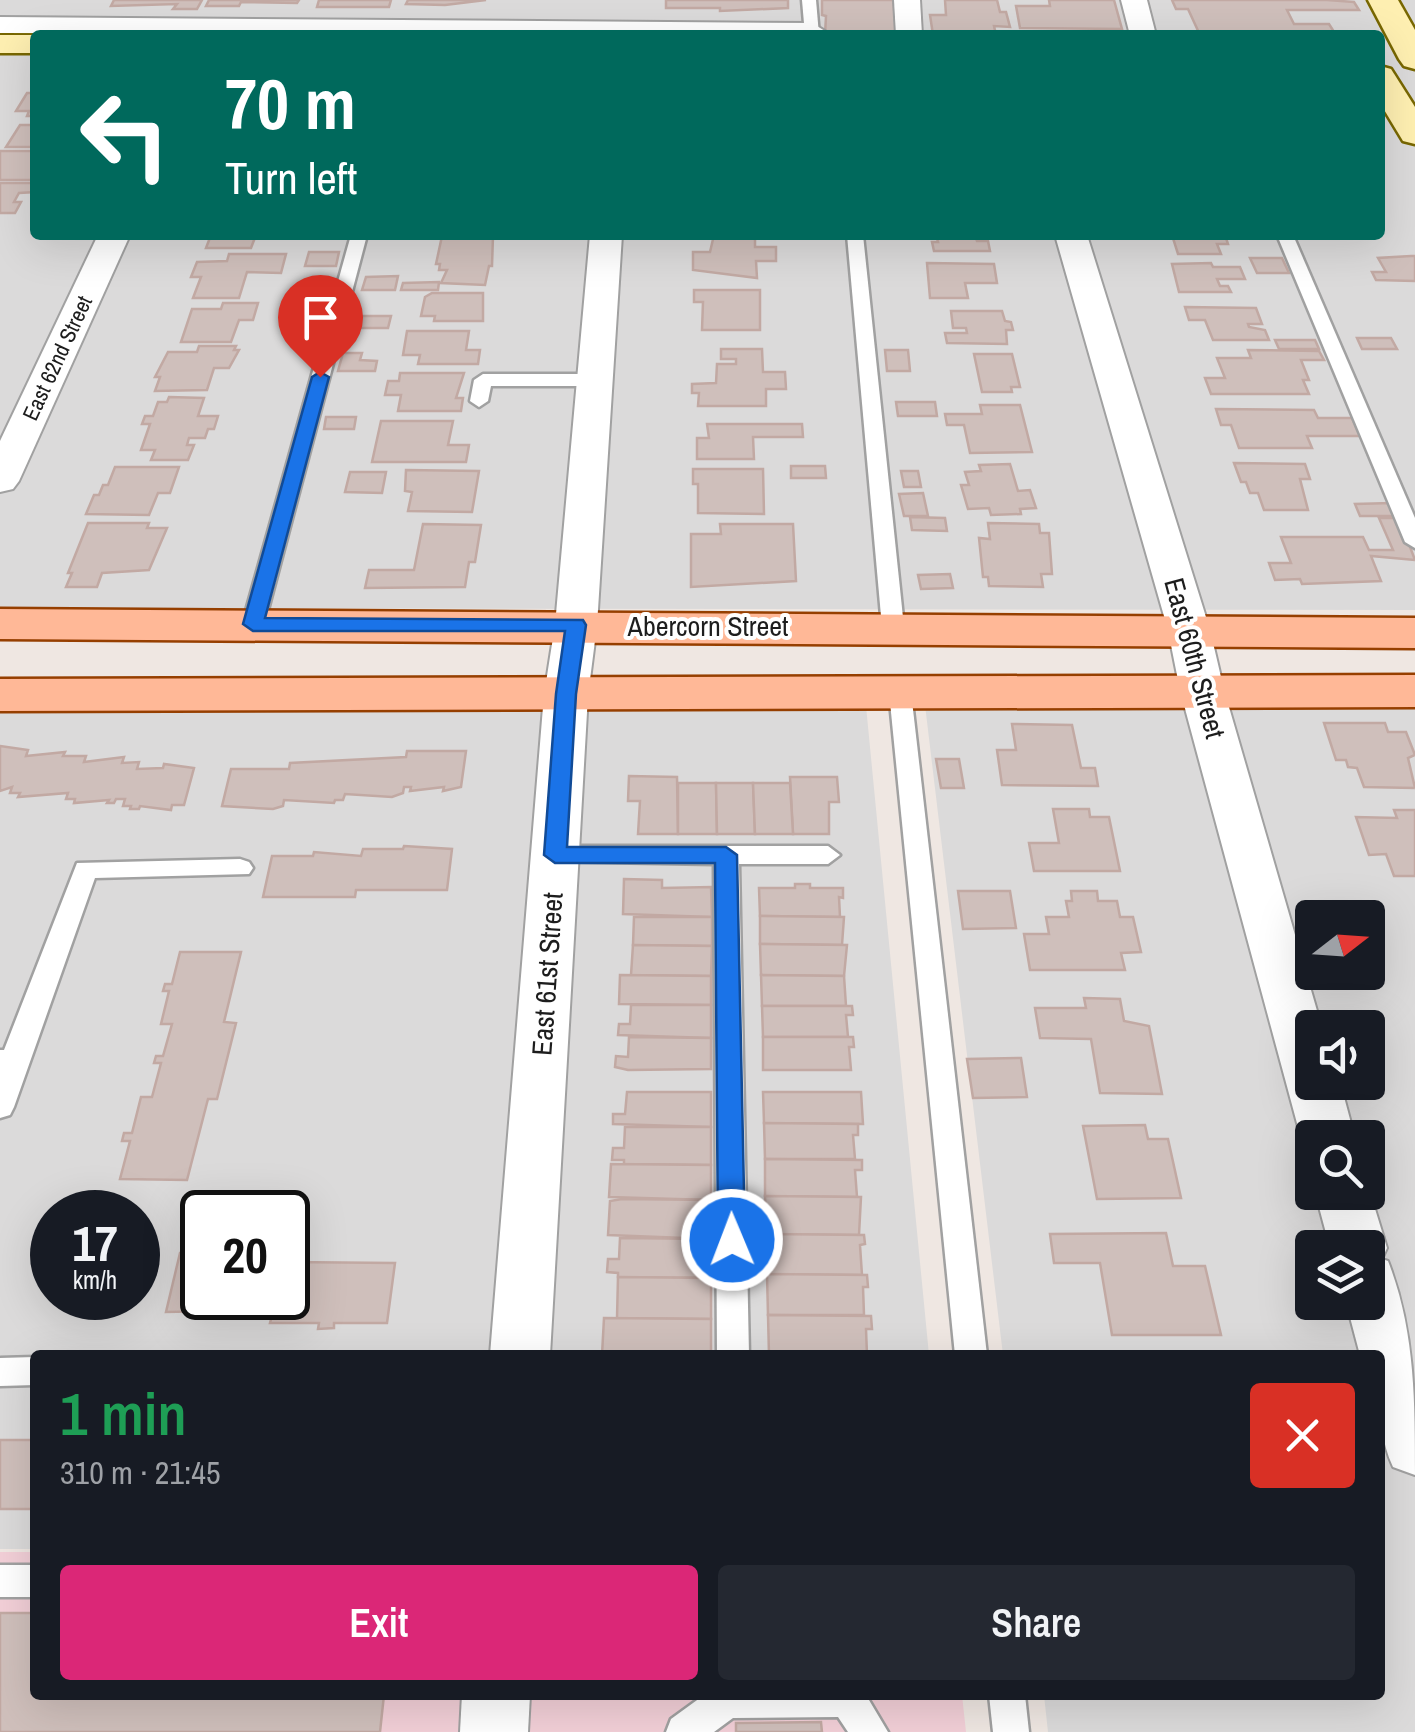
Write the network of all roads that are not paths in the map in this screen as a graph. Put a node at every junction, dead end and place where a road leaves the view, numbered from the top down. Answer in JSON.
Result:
{"nodes":[{"id":1,"x":626,"y":0,"type":"edge"},
{"id":2,"x":809,"y":0,"type":"edge"},
{"id":3,"x":907,"y":0,"type":"edge"},
{"id":4,"x":1134,"y":0,"type":"edge"},
{"id":5,"x":1383,"y":0,"type":"edge"},
{"id":6,"x":0,"y":26,"type":"edge"},
{"id":7,"x":415,"y":30,"type":"edge"},
{"id":8,"x":623,"y":30,"type":"edge"},
{"id":9,"x":812,"y":30,"type":"edge"},
{"id":10,"x":910,"y":30,"type":"edge"},
{"id":11,"x":1142,"y":30,"type":"edge"},
{"id":12,"x":0,"y":44,"type":"edge"},
{"id":13,"x":30,"y":44,"type":"edge"},
{"id":14,"x":1385,"y":55,"type":"edge"},
{"id":15,"x":1414,"y":56,"type":"edge"},
{"id":16,"x":1385,"y":84,"type":"edge"},
{"id":17,"x":1415,"y":134,"type":"edge"},
{"id":18,"x":112,"y":240,"type":"edge"},
{"id":19,"x":358,"y":240,"type":"edge"},
{"id":20,"x":606,"y":240,"type":"edge"},
{"id":21,"x":855,"y":240,"type":"edge"},
{"id":22,"x":1072,"y":240,"type":"edge"},
{"id":23,"x":1287,"y":240,"type":"edge"},
{"id":24,"x":595,"y":380,"type":"junction"},
{"id":25,"x":479,"y":401,"type":"dead end"},
{"id":26,"x":0,"y":481,"type":"edge"},
{"id":27,"x":1415,"y":542,"type":"edge"},
{"id":28,"x":253,"y":624,"type":"junction"},
{"id":29,"x":576,"y":625,"type":"junction"},
{"id":30,"x":10,"y":628,"type":"edge"},
{"id":31,"x":894,"y":628,"type":"junction"},
{"id":32,"x":1189,"y":630,"type":"junction"},
{"id":33,"x":1415,"y":633,"type":"edge"},
{"id":34,"x":1202,"y":690,"type":"junction"},
{"id":35,"x":1415,"y":691,"type":"edge"},
{"id":36,"x":900,"y":692,"type":"junction"},
{"id":37,"x":566,"y":694,"type":"junction"},
{"id":38,"x":0,"y":696,"type":"edge"},
{"id":39,"x":555,"y":855,"type":"junction"},
{"id":40,"x":726,"y":855,"type":"junction"},
{"id":41,"x":828,"y":855,"type":"dead end"},
{"id":42,"x":240,"y":868,"type":"dead end"},
{"id":43,"x":1295,"y":1021,"type":"edge"},
{"id":44,"x":7,"y":1061,"type":"edge"},
{"id":45,"x":0,"y":1107,"type":"edge"},
{"id":46,"x":1381,"y":1320,"type":"edge"},
{"id":47,"x":520,"y":1350,"type":"edge"},
{"id":48,"x":733,"y":1350,"type":"edge"},
{"id":49,"x":970,"y":1350,"type":"edge"},
{"id":50,"x":30,"y":1371,"type":"edge"},
{"id":51,"x":0,"y":1372,"type":"edge"},
{"id":52,"x":1411,"y":1417,"type":"edge"},
{"id":53,"x":0,"y":1581,"type":"edge"},
{"id":54,"x":30,"y":1581,"type":"edge"},
{"id":55,"x":496,"y":1700,"type":"edge"},
{"id":56,"x":727,"y":1700,"type":"edge"},
{"id":57,"x":848,"y":1700,"type":"edge"},
{"id":58,"x":1008,"y":1700,"type":"edge"},
{"id":59,"x":494,"y":1732,"type":"edge"},
{"id":60,"x":684,"y":1732,"type":"edge"},
{"id":61,"x":870,"y":1732,"type":"edge"},
{"id":62,"x":1011,"y":1732,"type":"edge"}],
"edges":[{"from":1,"to":8,"type":"street"},
{"from":2,"to":9,"type":"lane"},
{"from":3,"to":10,"type":"street"},
{"from":4,"to":11,"type":"street"},
{"from":5,"to":15,"type":"street"},
{"from":6,"to":7,"type":"street"},
{"from":12,"to":13,"type":"street"},
{"from":14,"to":15,"type":"street"},
{"from":16,"to":17,"type":"street"},
{"from":18,"to":26,"type":"street","name":"East 62nd Street"},
{"from":19,"to":28,"type":"lane"},
{"from":20,"to":24,"type":"street","name":"East 61st Street"},
{"from":21,"to":31,"type":"lane"},
{"from":22,"to":32,"type":"street","name":"East 60th Street"},
{"from":23,"to":27,"type":"lane"},
{"from":24,"to":25,"type":"lane"},
{"from":24,"to":29,"type":"street","name":"East 61st Street"},
{"from":28,"to":29,"type":"main road","name":"Abercorn Street"},
{"from":28,"to":30,"type":"main road","name":"Abercorn Street"},
{"from":29,"to":31,"type":"main road","name":"Abercorn Street"},
{"from":29,"to":37,"type":"street","name":"East 61st Street"},
{"from":31,"to":32,"type":"main road","name":"Abercorn Street"},
{"from":32,"to":33,"type":"main road","name":"Abercorn Street"},
{"from":32,"to":34,"type":"street","name":"East 60th Street"},
{"from":34,"to":35,"type":"main road"},
{"from":34,"to":36,"type":"main road"},
{"from":34,"to":43,"type":"street","name":"East 60th Street"},
{"from":36,"to":37,"type":"main road"},
{"from":36,"to":49,"type":"lane"},
{"from":37,"to":38,"type":"main road"},
{"from":37,"to":39,"type":"street","name":"East 61st Street"},
{"from":39,"to":40,"type":"lane"},
{"from":39,"to":47,"type":"street","name":"East 61st Street"},
{"from":40,"to":41,"type":"lane"},
{"from":40,"to":48,"type":"lane"},
{"from":42,"to":44,"type":"lane"},
{"from":44,"to":45,"type":"lane"},
{"from":46,"to":52,"type":"street"},
{"from":50,"to":51,"type":"lane"},
{"from":53,"to":54,"type":"lane"},
{"from":55,"to":59,"type":"street"},
{"from":56,"to":60,"type":"lane"},
{"from":57,"to":61,"type":"lane"},
{"from":58,"to":62,"type":"lane"}]}
